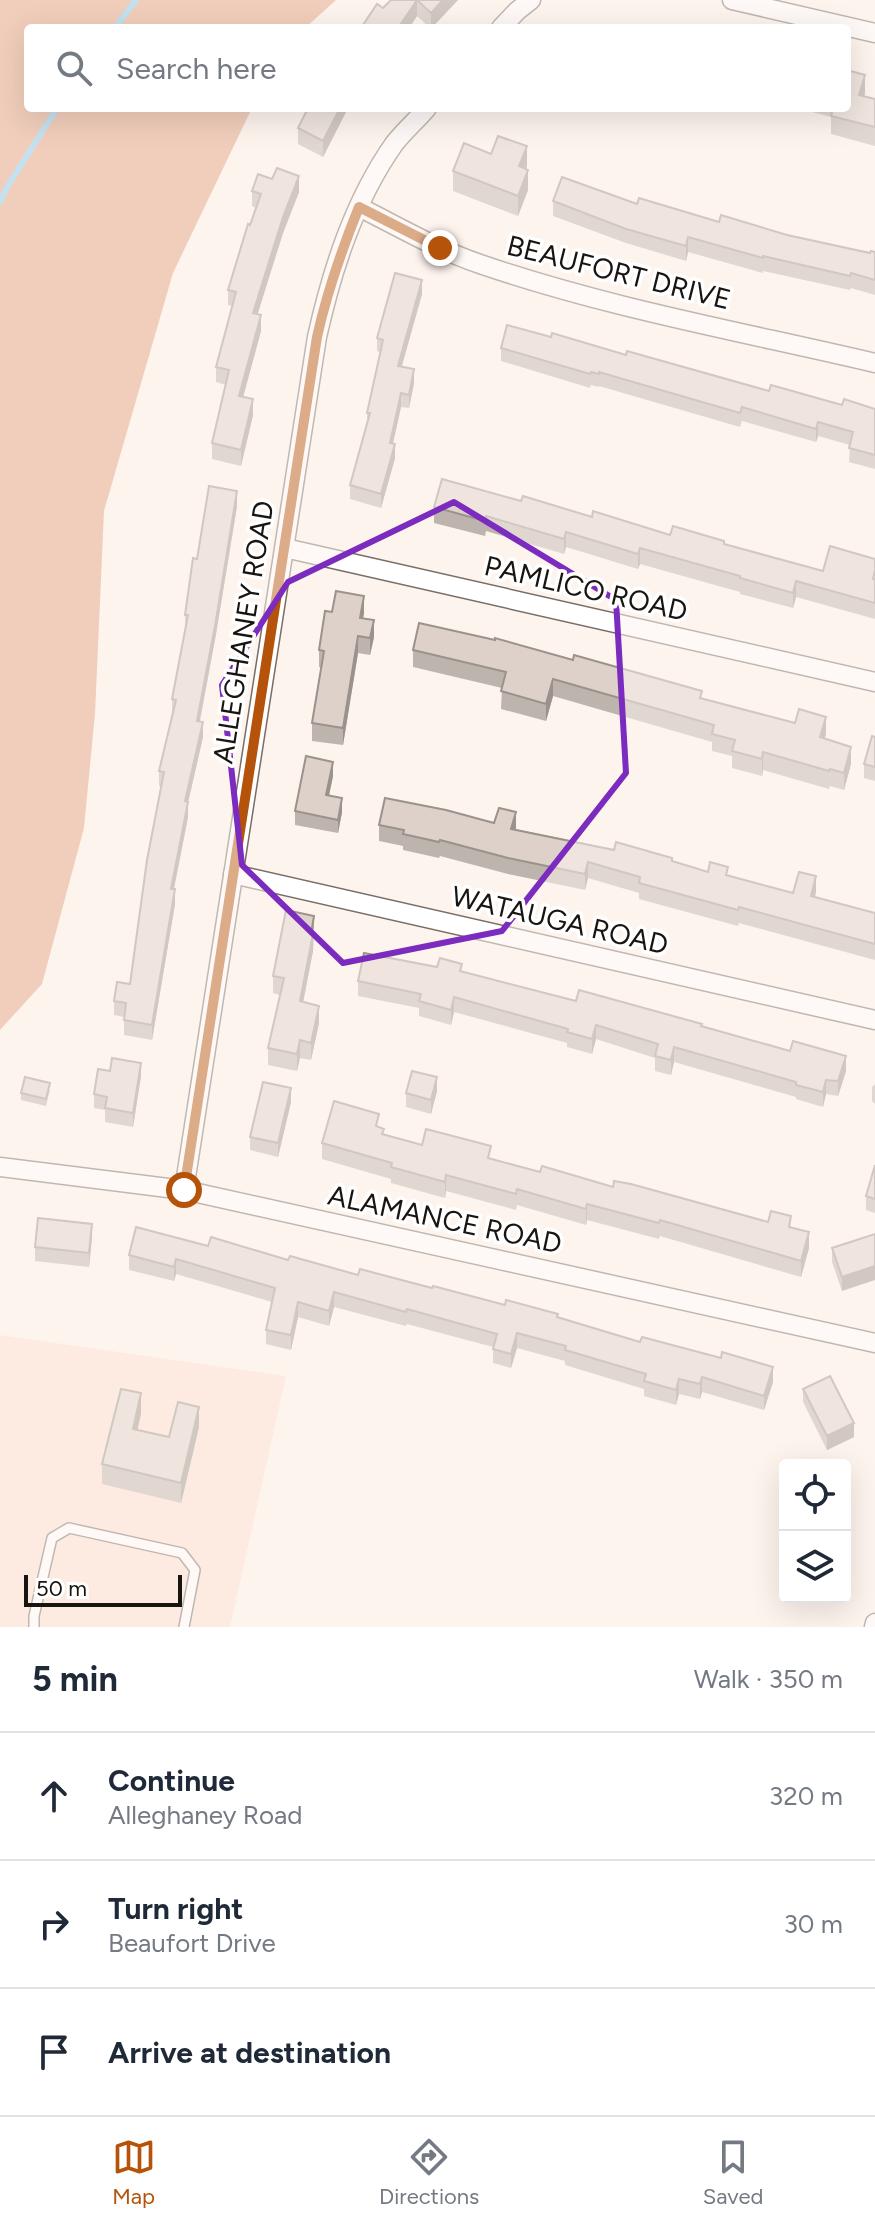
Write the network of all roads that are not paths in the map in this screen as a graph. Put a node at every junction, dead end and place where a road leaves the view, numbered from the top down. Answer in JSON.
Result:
{"nodes":[{"id":1,"x":531,"y":0,"type":"edge"},
{"id":2,"x":732,"y":0,"type":"edge"},
{"id":3,"x":505,"y":24,"type":"edge"},
{"id":4,"x":836,"y":24,"type":"edge"},
{"id":5,"x":851,"y":27,"type":"edge"},
{"id":6,"x":875,"y":33,"type":"edge"},
{"id":7,"x":423,"y":112,"type":"edge"},
{"id":8,"x":359,"y":207,"type":"junction"},
{"id":9,"x":875,"y":363,"type":"edge"},
{"id":10,"x":285,"y":548,"type":"junction"},
{"id":11,"x":875,"y":682,"type":"edge"},
{"id":12,"x":233,"y":874,"type":"junction"},
{"id":13,"x":875,"y":1020,"type":"edge"},
{"id":14,"x":0,"y":1167,"type":"edge"},
{"id":15,"x":184,"y":1190,"type":"junction"},
{"id":16,"x":875,"y":1343,"type":"edge"},
{"id":17,"x":34,"y":1627,"type":"edge"},
{"id":18,"x":184,"y":1627,"type":"edge"}],
"edges":[{"from":1,"to":3,"type":"street"},
{"from":2,"to":4,"type":"street"},
{"from":5,"to":6,"type":"street"},
{"from":7,"to":8,"type":"street","name":"ALLEGHANEY ROAD"},
{"from":8,"to":9,"type":"street","name":"BEAUFORT DRIVE"},
{"from":8,"to":10,"type":"street","name":"ALLEGHANEY ROAD"},
{"from":10,"to":11,"type":"street","name":"PAMLICO ROAD"},
{"from":10,"to":12,"type":"street","name":"ALLEGHANEY ROAD"},
{"from":12,"to":13,"type":"street","name":"WATAUGA ROAD"},
{"from":12,"to":15,"type":"street","name":"ALLEGHANEY ROAD"},
{"from":14,"to":15,"type":"street","name":"ALAMANCE ROAD"},
{"from":15,"to":16,"type":"street","name":"ALAMANCE ROAD"},
{"from":17,"to":18,"type":"lane"}]}
